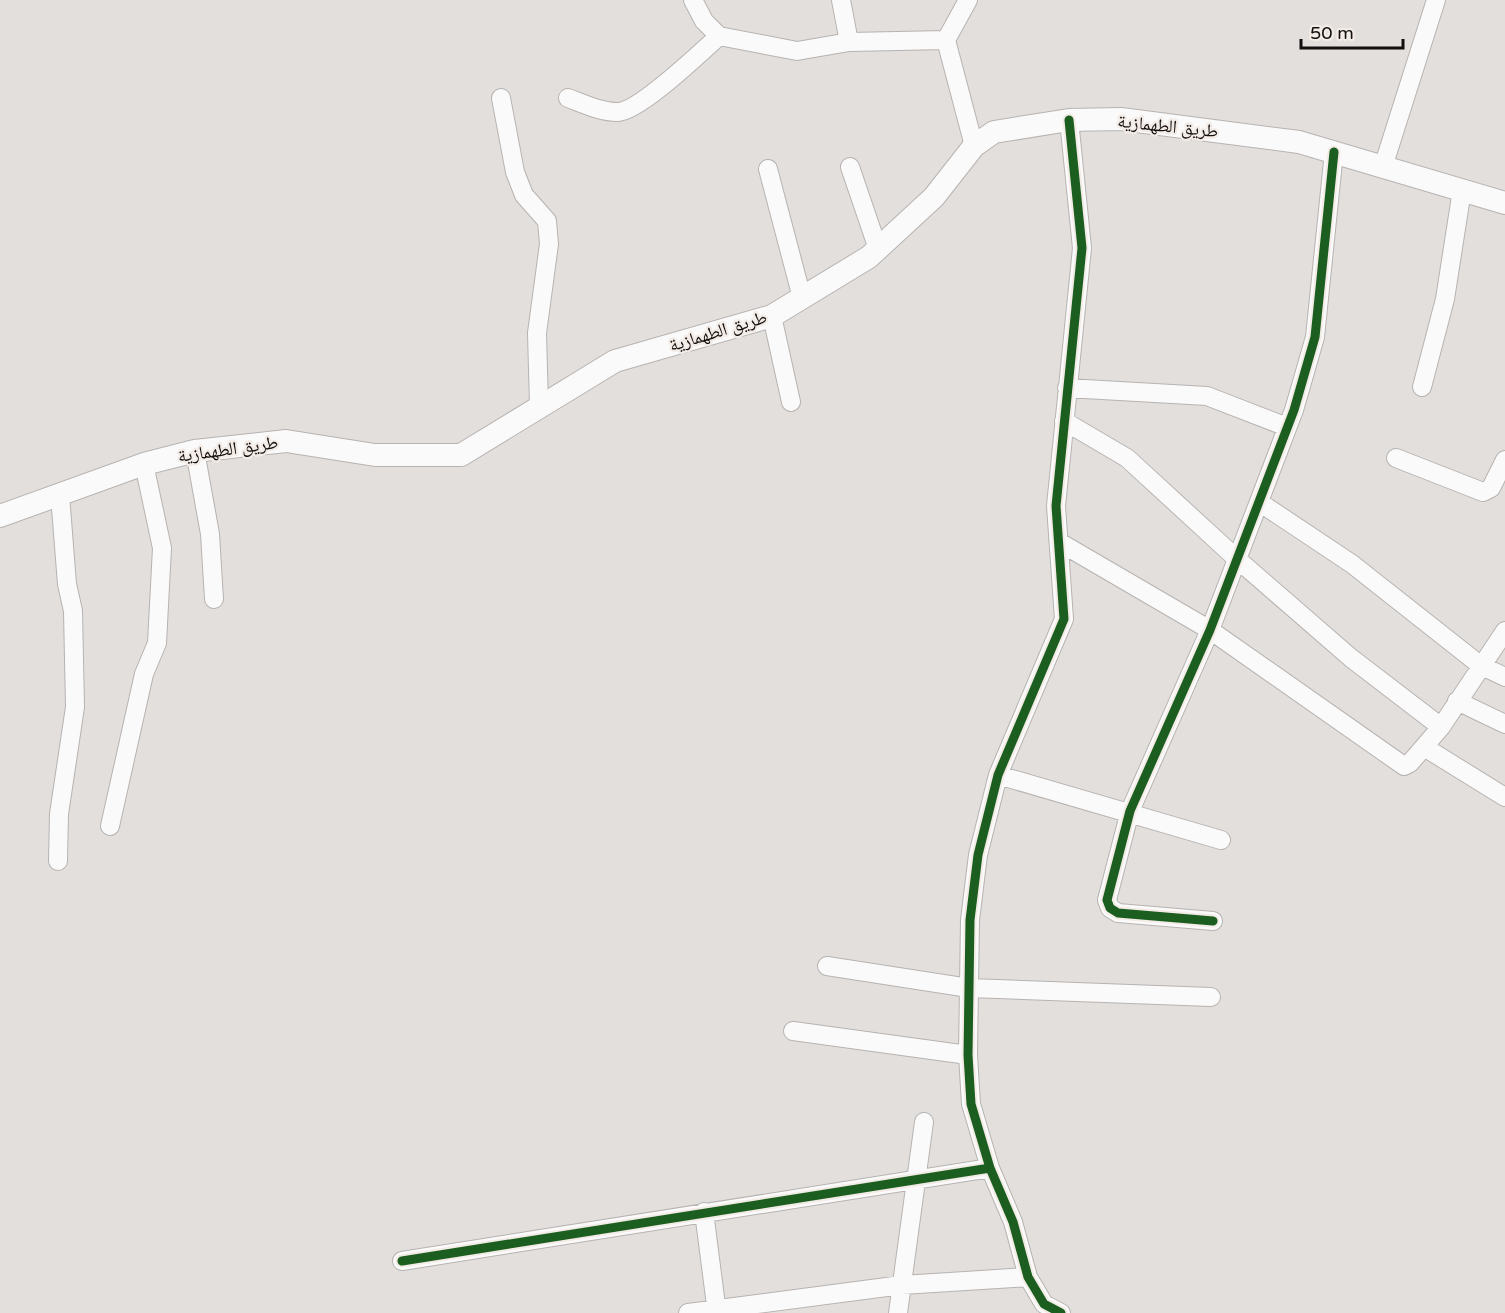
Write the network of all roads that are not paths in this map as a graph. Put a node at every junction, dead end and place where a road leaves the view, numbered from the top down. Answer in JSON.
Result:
{"nodes":[{"id":1,"x":693,"y":0,"type":"edge"},
{"id":2,"x":841,"y":0,"type":"edge"},
{"id":3,"x":968,"y":0,"type":"edge"},
{"id":4,"x":1436,"y":0,"type":"edge"},
{"id":5,"x":719,"y":36,"type":"junction"},
{"id":6,"x":946,"y":40,"type":"junction"},
{"id":7,"x":849,"y":42,"type":"junction"},
{"id":8,"x":501,"y":98,"type":"dead end"},
{"id":9,"x":568,"y":98,"type":"dead end"},
{"id":10,"x":1069,"y":120,"type":"junction"},
{"id":11,"x":974,"y":146,"type":"junction"},
{"id":12,"x":1334,"y":152,"type":"junction"},
{"id":13,"x":850,"y":167,"type":"dead end"},
{"id":14,"x":1383,"y":167,"type":"junction"},
{"id":15,"x":768,"y":169,"type":"dead end"},
{"id":16,"x":1462,"y":190,"type":"junction"},
{"id":17,"x":1505,"y":203,"type":"edge"},
{"id":18,"x":878,"y":249,"type":"junction"},
{"id":19,"x":802,"y":298,"type":"junction"},
{"id":20,"x":772,"y":316,"type":"junction"},
{"id":21,"x":1422,"y":387,"type":"dead end"},
{"id":22,"x":1067,"y":388,"type":"junction"},
{"id":23,"x":791,"y":402,"type":"dead end"},
{"id":24,"x":539,"y":406,"type":"junction"},
{"id":25,"x":1064,"y":421,"type":"junction"},
{"id":26,"x":1287,"y":427,"type":"junction"},
{"id":27,"x":195,"y":451,"type":"junction"},
{"id":28,"x":1396,"y":458,"type":"dead end"},
{"id":29,"x":1505,"y":460,"type":"edge"},
{"id":30,"x":144,"y":464,"type":"junction"},
{"id":31,"x":60,"y":495,"type":"junction"},
{"id":32,"x":1259,"y":502,"type":"junction"},
{"id":33,"x":0,"y":516,"type":"edge"},
{"id":34,"x":1059,"y":542,"type":"junction"},
{"id":35,"x":1237,"y":559,"type":"junction"},
{"id":36,"x":214,"y":599,"type":"dead end"},
{"id":37,"x":1210,"y":630,"type":"junction"},
{"id":38,"x":1505,"y":631,"type":"edge"},
{"id":39,"x":1480,"y":665,"type":"junction"},
{"id":40,"x":1505,"y":677,"type":"edge"},
{"id":41,"x":1457,"y":701,"type":"junction"},
{"id":42,"x":1505,"y":724,"type":"edge"},
{"id":43,"x":1441,"y":727,"type":"junction"},
{"id":44,"x":1424,"y":747,"type":"junction"},
{"id":45,"x":998,"y":774,"type":"junction"},
{"id":46,"x":1505,"y":797,"type":"edge"},
{"id":47,"x":1130,"y":811,"type":"junction"},
{"id":48,"x":110,"y":826,"type":"dead end"},
{"id":49,"x":1221,"y":840,"type":"dead end"},
{"id":50,"x":58,"y":861,"type":"dead end"},
{"id":51,"x":1213,"y":921,"type":"dead end"},
{"id":52,"x":827,"y":966,"type":"dead end"},
{"id":53,"x":969,"y":988,"type":"junction"},
{"id":54,"x":1211,"y":997,"type":"dead end"},
{"id":55,"x":793,"y":1031,"type":"dead end"},
{"id":56,"x":968,"y":1055,"type":"junction"},
{"id":57,"x":924,"y":1122,"type":"dead end"},
{"id":58,"x":990,"y":1168,"type":"junction"},
{"id":59,"x":916,"y":1181,"type":"junction"},
{"id":60,"x":704,"y":1212,"type":"junction"},
{"id":61,"x":402,"y":1261,"type":"dead end"},
{"id":62,"x":1028,"y":1277,"type":"junction"},
{"id":63,"x":902,"y":1285,"type":"junction"},
{"id":64,"x":717,"y":1311,"type":"edge"},
{"id":65,"x":688,"y":1313,"type":"edge"},
{"id":66,"x":898,"y":1313,"type":"edge"},
{"id":67,"x":1060,"y":1313,"type":"edge"}],
"edges":[{"from":1,"to":5,"type":"street"},
{"from":2,"to":7,"type":"street"},
{"from":3,"to":6,"type":"street"},
{"from":4,"to":14,"type":"street"},
{"from":5,"to":7,"type":"street"},
{"from":5,"to":9,"type":"street"},
{"from":6,"to":7,"type":"street"},
{"from":6,"to":11,"type":"street"},
{"from":8,"to":24,"type":"street"},
{"from":10,"to":11,"type":"main road","name":"طريق الطهمازية"},
{"from":10,"to":12,"type":"main road","name":"طريق الطهمازية"},
{"from":10,"to":22,"type":"street"},
{"from":11,"to":18,"type":"main road","name":"طريق الطهمازية"},
{"from":12,"to":14,"type":"main road","name":"طريق الطهمازية"},
{"from":12,"to":26,"type":"street"},
{"from":13,"to":18,"type":"street"},
{"from":14,"to":16,"type":"main road","name":"طريق الطهمازية"},
{"from":15,"to":19,"type":"street"},
{"from":16,"to":17,"type":"main road","name":"طريق الطهمازية"},
{"from":16,"to":21,"type":"street"},
{"from":18,"to":19,"type":"main road","name":"طريق الطهمازية"},
{"from":19,"to":20,"type":"main road","name":"طريق الطهمازية"},
{"from":20,"to":23,"type":"street"},
{"from":20,"to":24,"type":"main road","name":"طريق الطهمازية"},
{"from":22,"to":25,"type":"street"},
{"from":22,"to":26,"type":"street"},
{"from":24,"to":27,"type":"main road","name":"طريق الطهمازية"},
{"from":25,"to":34,"type":"street"},
{"from":25,"to":35,"type":"street"},
{"from":26,"to":32,"type":"street"},
{"from":27,"to":30,"type":"main road","name":"طريق الطهمازية"},
{"from":27,"to":36,"type":"street"},
{"from":28,"to":29,"type":"street"},
{"from":30,"to":31,"type":"main road","name":"طريق الطهمازية"},
{"from":30,"to":48,"type":"street"},
{"from":31,"to":33,"type":"main road","name":"طريق الطهمازية"},
{"from":31,"to":50,"type":"street"},
{"from":32,"to":35,"type":"street"},
{"from":32,"to":39,"type":"street"},
{"from":34,"to":37,"type":"street"},
{"from":34,"to":45,"type":"street"},
{"from":35,"to":37,"type":"street"},
{"from":35,"to":43,"type":"street"},
{"from":37,"to":44,"type":"street"},
{"from":37,"to":47,"type":"street"},
{"from":38,"to":39,"type":"street"},
{"from":39,"to":40,"type":"street"},
{"from":39,"to":41,"type":"street"},
{"from":41,"to":42,"type":"street"},
{"from":41,"to":43,"type":"street"},
{"from":43,"to":44,"type":"street"},
{"from":44,"to":46,"type":"street"},
{"from":45,"to":47,"type":"street"},
{"from":45,"to":53,"type":"street"},
{"from":47,"to":49,"type":"street"},
{"from":47,"to":51,"type":"street"},
{"from":52,"to":53,"type":"street"},
{"from":53,"to":54,"type":"street"},
{"from":53,"to":56,"type":"street"},
{"from":55,"to":56,"type":"street"},
{"from":56,"to":58,"type":"street"},
{"from":57,"to":59,"type":"street"},
{"from":58,"to":59,"type":"street"},
{"from":58,"to":62,"type":"street"},
{"from":59,"to":60,"type":"street"},
{"from":59,"to":63,"type":"street"},
{"from":60,"to":61,"type":"street"},
{"from":60,"to":64,"type":"street"},
{"from":62,"to":63,"type":"street"},
{"from":62,"to":67,"type":"street"},
{"from":63,"to":64,"type":"street"},
{"from":63,"to":66,"type":"street"},
{"from":64,"to":65,"type":"street"}]}
